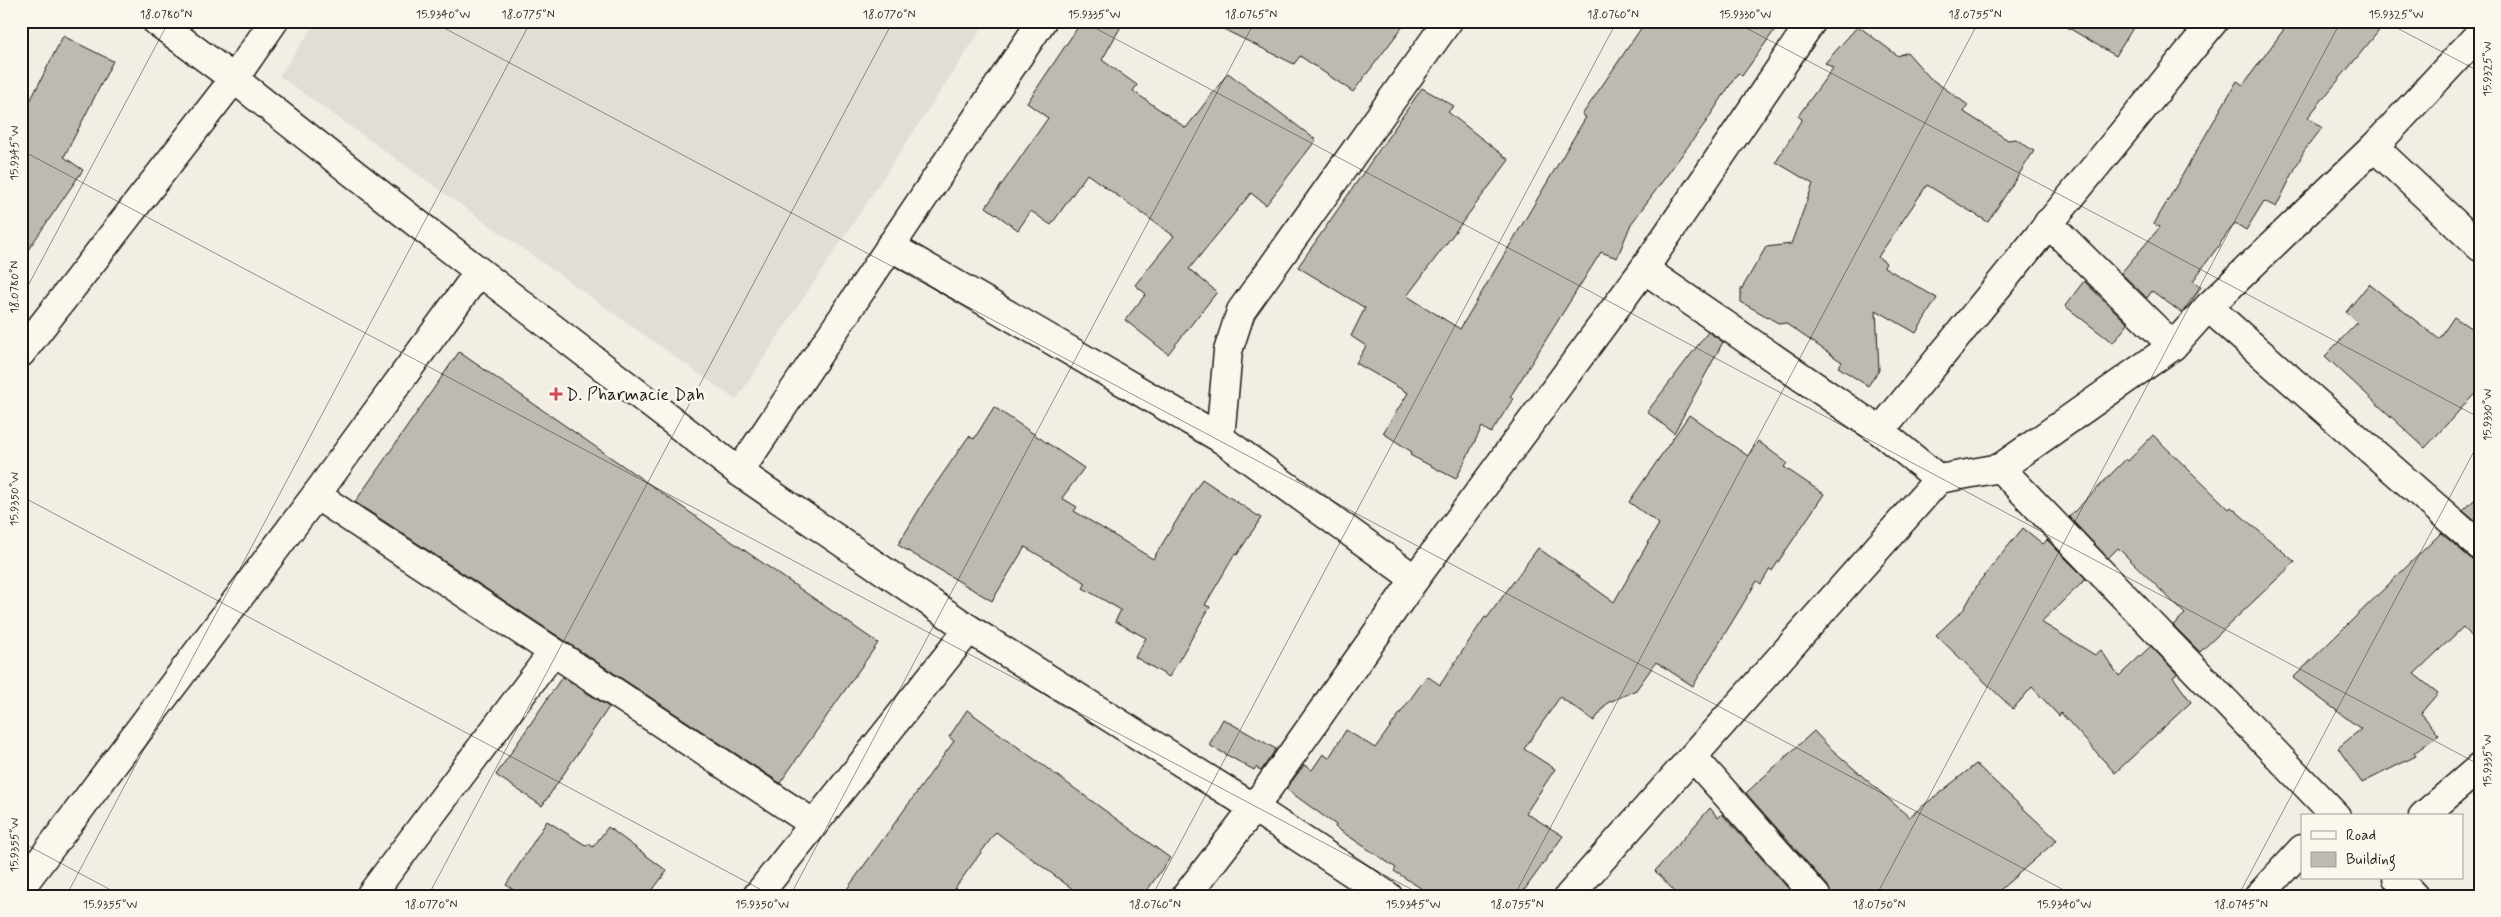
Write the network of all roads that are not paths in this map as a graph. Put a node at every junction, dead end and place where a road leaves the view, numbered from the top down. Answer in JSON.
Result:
{"nodes":[{"id":1,"x":156,"y":21,"type":"edge"},
{"id":2,"x":274,"y":21,"type":"edge"},
{"id":3,"x":1042,"y":21,"type":"edge"},
{"id":4,"x":1448,"y":21,"type":"edge"},
{"id":5,"x":1812,"y":21,"type":"edge"},
{"id":6,"x":2214,"y":21,"type":"edge"},
{"id":7,"x":2480,"y":33,"type":"edge"},
{"id":8,"x":234,"y":79,"type":"junction"},
{"id":9,"x":2374,"y":147,"type":"junction"},
{"id":10,"x":2048,"y":223,"type":"junction"},
{"id":11,"x":890,"y":246,"type":"junction"},
{"id":12,"x":2480,"y":247,"type":"edge"},
{"id":13,"x":1644,"y":269,"type":"junction"},
{"id":14,"x":479,"y":272,"type":"junction"},
{"id":15,"x":2208,"y":307,"type":"junction"},
{"id":16,"x":25,"y":338,"type":"edge"},
{"id":17,"x":2173,"y":346,"type":"junction"},
{"id":18,"x":1880,"y":431,"type":"junction"},
{"id":19,"x":1220,"y":438,"type":"junction"},
{"id":20,"x":2000,"y":468,"type":"junction"},
{"id":21,"x":739,"y":472,"type":"junction"},
{"id":22,"x":1939,"y":479,"type":"junction"},
{"id":23,"x":316,"y":495,"type":"junction"},
{"id":24,"x":2480,"y":546,"type":"edge"},
{"id":25,"x":1415,"y":579,"type":"junction"},
{"id":26,"x":969,"y":629,"type":"junction"},
{"id":27,"x":552,"y":652,"type":"junction"},
{"id":28,"x":1693,"y":757,"type":"junction"},
{"id":29,"x":2480,"y":767,"type":"edge"},
{"id":30,"x":1254,"y":808,"type":"junction"},
{"id":31,"x":2334,"y":814,"type":"edge"},
{"id":32,"x":2424,"y":814,"type":"edge"},
{"id":33,"x":814,"y":824,"type":"junction"},
{"id":34,"x":2301,"y":850,"type":"edge"},
{"id":35,"x":2399,"y":880,"type":"edge"},
{"id":36,"x":21,"y":887,"type":"edge"},
{"id":37,"x":370,"y":896,"type":"edge"},
{"id":38,"x":757,"y":896,"type":"edge"},
{"id":39,"x":1186,"y":896,"type":"edge"},
{"id":40,"x":1388,"y":896,"type":"edge"},
{"id":41,"x":1568,"y":896,"type":"edge"},
{"id":42,"x":1816,"y":896,"type":"edge"},
{"id":43,"x":2259,"y":896,"type":"edge"},
{"id":44,"x":2414,"y":896,"type":"edge"}],
"edges":[{"from":1,"to":8,"type":"street"},
{"from":2,"to":8,"type":"street"},
{"from":3,"to":11,"type":"street"},
{"from":4,"to":19,"type":"street"},
{"from":5,"to":13,"type":"street"},
{"from":6,"to":10,"type":"street"},
{"from":7,"to":9,"type":"street"},
{"from":8,"to":14,"type":"street"},
{"from":8,"to":16,"type":"street"},
{"from":9,"to":12,"type":"street"},
{"from":9,"to":15,"type":"street"},
{"from":10,"to":17,"type":"street"},
{"from":10,"to":18,"type":"street"},
{"from":11,"to":19,"type":"street"},
{"from":11,"to":21,"type":"street"},
{"from":13,"to":18,"type":"street"},
{"from":13,"to":25,"type":"street"},
{"from":14,"to":21,"type":"street"},
{"from":14,"to":23,"type":"street"},
{"from":15,"to":17,"type":"street"},
{"from":15,"to":24,"type":"street"},
{"from":17,"to":20,"type":"street"},
{"from":18,"to":22,"type":"street"},
{"from":19,"to":25,"type":"street"},
{"from":20,"to":22,"type":"street"},
{"from":20,"to":31,"type":"street"},
{"from":21,"to":26,"type":"street"},
{"from":22,"to":28,"type":"street"},
{"from":23,"to":27,"type":"street"},
{"from":23,"to":36,"type":"street"},
{"from":25,"to":30,"type":"street"},
{"from":26,"to":30,"type":"street"},
{"from":26,"to":33,"type":"street"},
{"from":27,"to":33,"type":"street"},
{"from":27,"to":37,"type":"street"},
{"from":28,"to":41,"type":"street"},
{"from":28,"to":42,"type":"street"},
{"from":29,"to":32,"type":"street"},
{"from":30,"to":39,"type":"street"},
{"from":30,"to":40,"type":"street"},
{"from":33,"to":38,"type":"street"},
{"from":34,"to":43,"type":"street"},
{"from":35,"to":44,"type":"street"}]}
